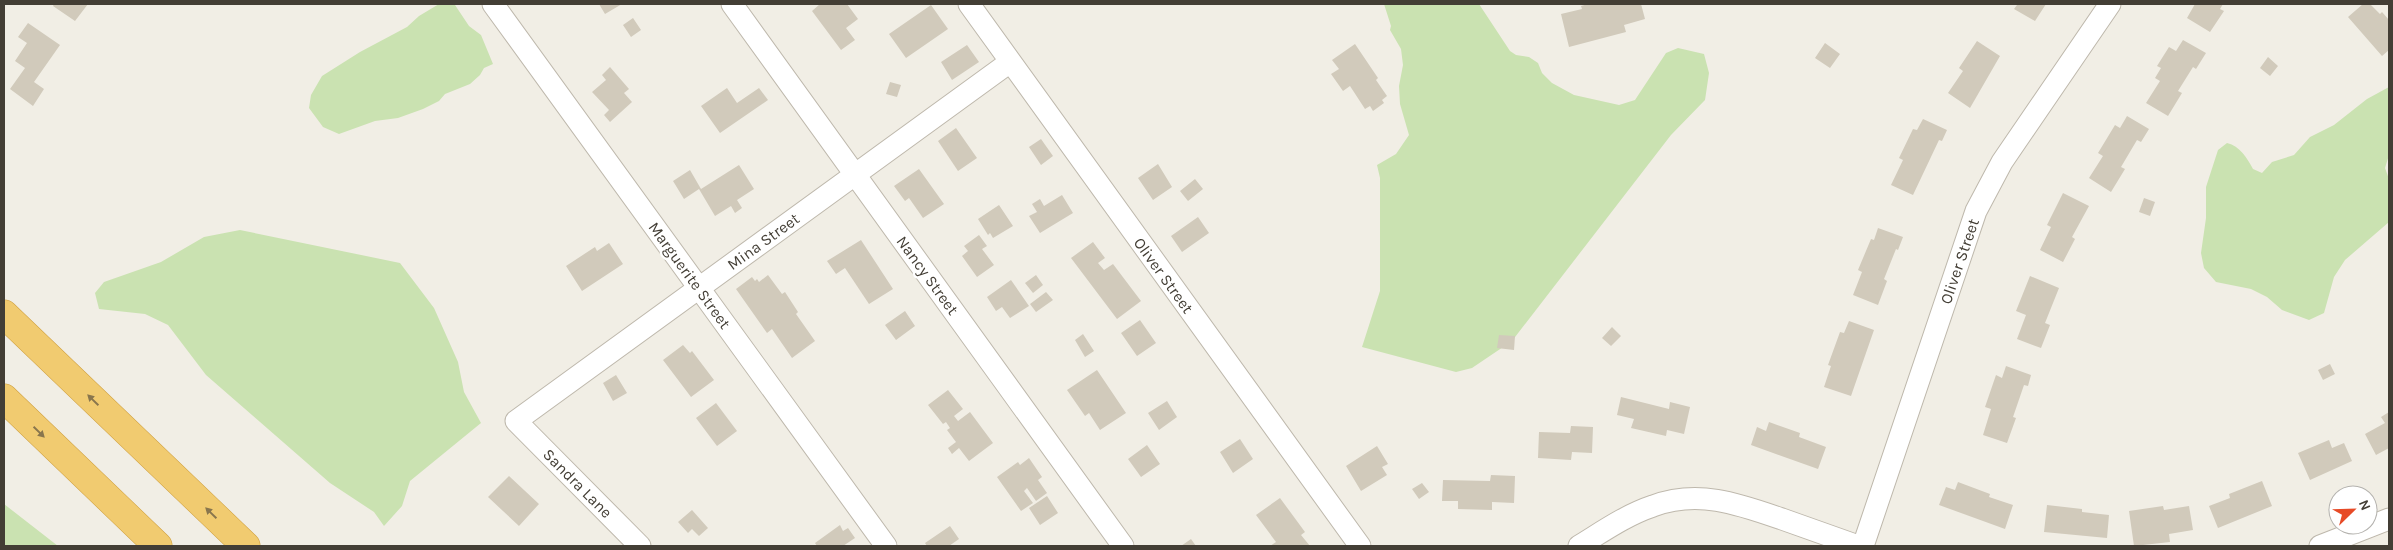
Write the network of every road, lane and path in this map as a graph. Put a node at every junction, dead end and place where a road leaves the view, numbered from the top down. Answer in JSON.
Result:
{"nodes":[{"id":1,"x":493,"y":4,"type":"edge"},
{"id":2,"x":732,"y":4,"type":"edge"},
{"id":3,"x":968,"y":4,"type":"edge"},
{"id":4,"x":2110,"y":4,"type":"edge"},
{"id":5,"x":1010,"y":62,"type":"junction"},
{"id":6,"x":855,"y":174,"type":"junction"},
{"id":7,"x":699,"y":288,"type":"junction"},
{"id":8,"x":4,"y":314,"type":"edge"},
{"id":9,"x":4,"y":398,"type":"edge"},
{"id":10,"x":516,"y":421,"type":"joint"},
{"id":11,"x":2389,"y":519,"type":"edge"},
{"id":12,"x":158,"y":546,"type":"edge"},
{"id":13,"x":246,"y":546,"type":"edge"},
{"id":14,"x":640,"y":546,"type":"edge"},
{"id":15,"x":886,"y":546,"type":"edge"},
{"id":16,"x":1123,"y":546,"type":"edge"},
{"id":17,"x":1360,"y":546,"type":"edge"},
{"id":18,"x":1579,"y":546,"type":"edge"},
{"id":19,"x":1858,"y":546,"type":"edge"},
{"id":20,"x":1863,"y":546,"type":"edge"},
{"id":21,"x":2320,"y":546,"type":"edge"}],
"edges":[{"from":1,"to":7,"type":"street","name":"Marguerite Street"},
{"from":2,"to":6,"type":"street","name":"Nancy Street"},
{"from":3,"to":5,"type":"street","name":"Oliver Street"},
{"from":4,"to":20,"type":"street","name":"Oliver Street"},
{"from":5,"to":6,"type":"street","name":"Mina Street"},
{"from":5,"to":17,"type":"street","name":"Oliver Street"},
{"from":6,"to":7,"type":"street","name":"Mina Street"},
{"from":6,"to":16,"type":"street","name":"Nancy Street"},
{"from":7,"to":10,"type":"street","name":"Mina Street"},
{"from":7,"to":15,"type":"street","name":"Marguerite Street"},
{"from":13,"to":8,"type":"highway","one_way":true},
{"from":9,"to":12,"type":"highway","one_way":true},
{"from":10,"to":14,"type":"street","name":"Sandra Lane"},
{"from":11,"to":21,"type":"street"},
{"from":18,"to":19,"type":"street"}]}
